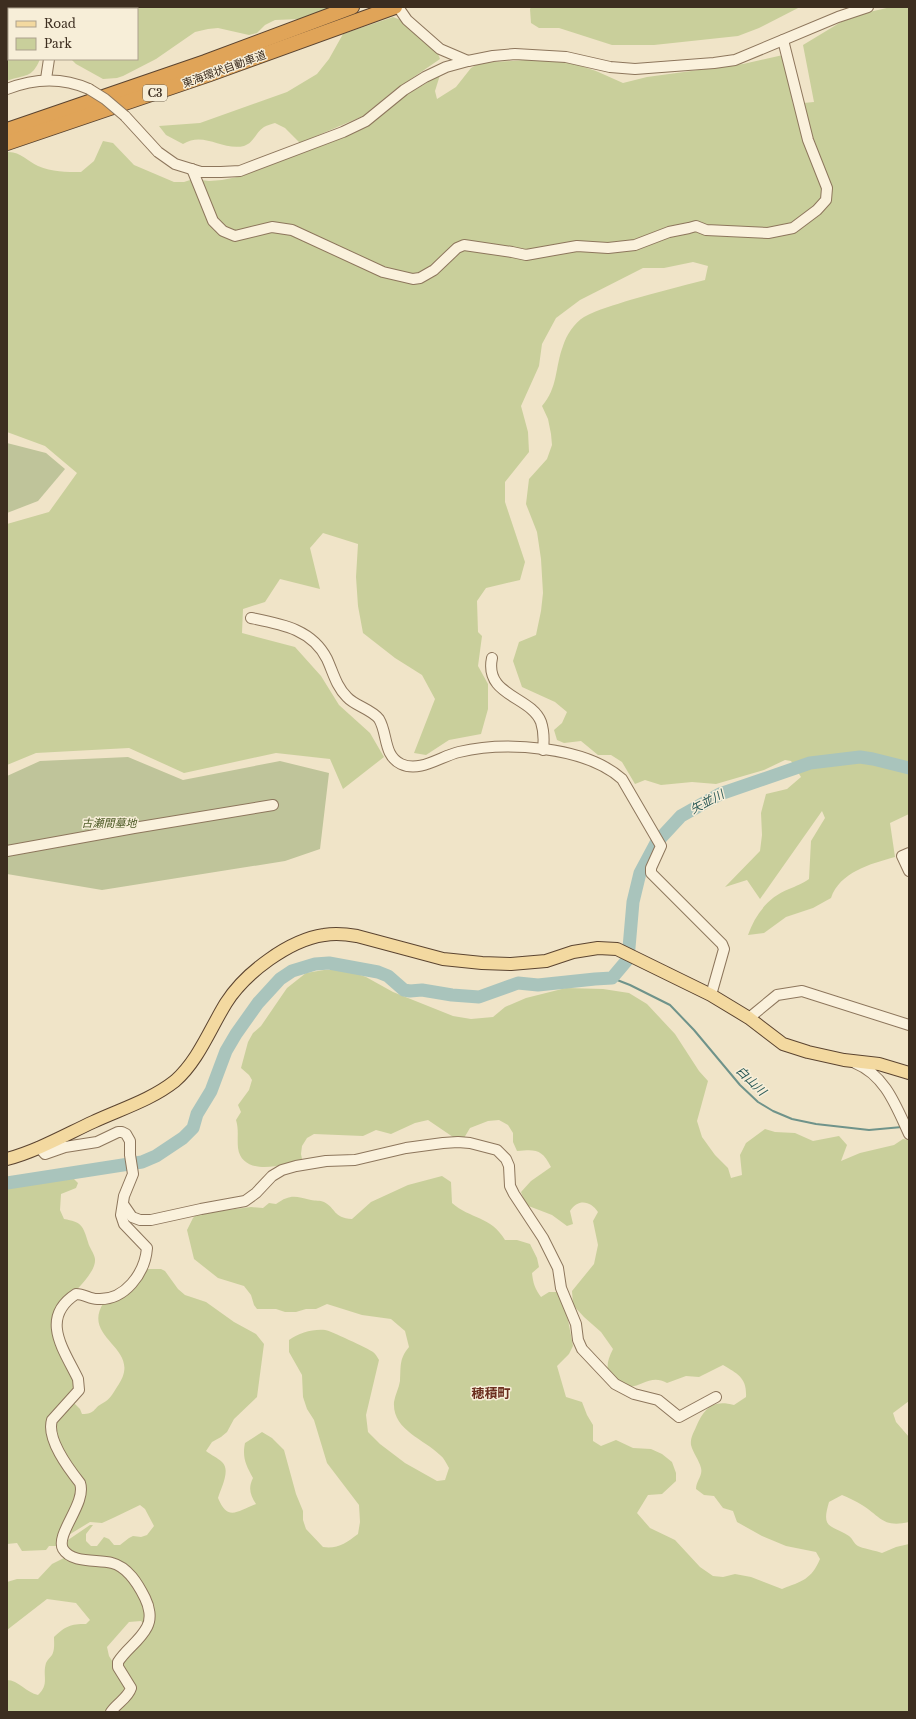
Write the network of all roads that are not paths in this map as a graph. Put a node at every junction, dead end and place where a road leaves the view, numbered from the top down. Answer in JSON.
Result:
{"nodes":[{"id":1,"x":352,"y":7,"type":"edge"},
{"id":2,"x":396,"y":7,"type":"edge"},
{"id":3,"x":868,"y":7,"type":"edge"},
{"id":4,"x":299,"y":35,"type":"junction"},
{"id":5,"x":783,"y":40,"type":"junction"},
{"id":6,"x":49,"y":60,"type":"edge"},
{"id":7,"x":468,"y":61,"type":"junction"},
{"id":8,"x":46,"y":79,"type":"junction"},
{"id":9,"x":7,"y":89,"type":"edge"},
{"id":10,"x":7,"y":130,"type":"edge"},
{"id":11,"x":7,"y":143,"type":"edge"},
{"id":12,"x":192,"y":169,"type":"junction"},
{"id":13,"x":251,"y":618,"type":"dead end"},
{"id":14,"x":492,"y":658,"type":"dead end"},
{"id":15,"x":543,"y":750,"type":"junction"},
{"id":16,"x":273,"y":805,"type":"dead end"},
{"id":17,"x":7,"y":851,"type":"edge"},
{"id":18,"x":909,"y":853,"type":"edge"},
{"id":19,"x":909,"y":871,"type":"edge"},
{"id":20,"x":711,"y":995,"type":"junction"},
{"id":21,"x":749,"y":1018,"type":"junction"},
{"id":22,"x":909,"y":1025,"type":"edge"},
{"id":23,"x":844,"y":1060,"type":"junction"},
{"id":24,"x":909,"y":1073,"type":"edge"},
{"id":25,"x":909,"y":1133,"type":"edge"},
{"id":26,"x":39,"y":1147,"type":"junction"},
{"id":27,"x":7,"y":1159,"type":"edge"},
{"id":28,"x":123,"y":1204,"type":"junction"},
{"id":29,"x":716,"y":1397,"type":"dead end"},
{"id":30,"x":111,"y":1712,"type":"edge"}],
"edges":[{"from":1,"to":4,"type":"highway","name":"東海環状自動車道","number":"C3"},
{"from":2,"to":4,"type":"highway","name":"東海環状自動車道","number":"C3"},
{"from":2,"to":7,"type":"street"},
{"from":3,"to":5,"type":"street"},
{"from":4,"to":10,"type":"highway","name":"東海環状自動車道","number":"C3"},
{"from":4,"to":11,"type":"highway","name":"東海環状自動車道","number":"C3"},
{"from":5,"to":7,"type":"street"},
{"from":5,"to":12,"type":"street"},
{"from":6,"to":8,"type":"street"},
{"from":7,"to":12,"type":"street"},
{"from":8,"to":9,"type":"street"},
{"from":8,"to":12,"type":"street","bridge":true},
{"from":13,"to":15,"type":"street"},
{"from":14,"to":15,"type":"street"},
{"from":15,"to":20,"type":"street"},
{"from":16,"to":17,"type":"street"},
{"from":18,"to":19,"type":"street"},
{"from":20,"to":21,"type":"main road"},
{"from":20,"to":26,"type":"main road"},
{"from":21,"to":22,"type":"street"},
{"from":21,"to":23,"type":"main road"},
{"from":23,"to":24,"type":"main road"},
{"from":23,"to":25,"type":"street"},
{"from":26,"to":27,"type":"main road"},
{"from":26,"to":28,"type":"street"},
{"from":28,"to":29,"type":"street"},
{"from":28,"to":30,"type":"street"}]}
